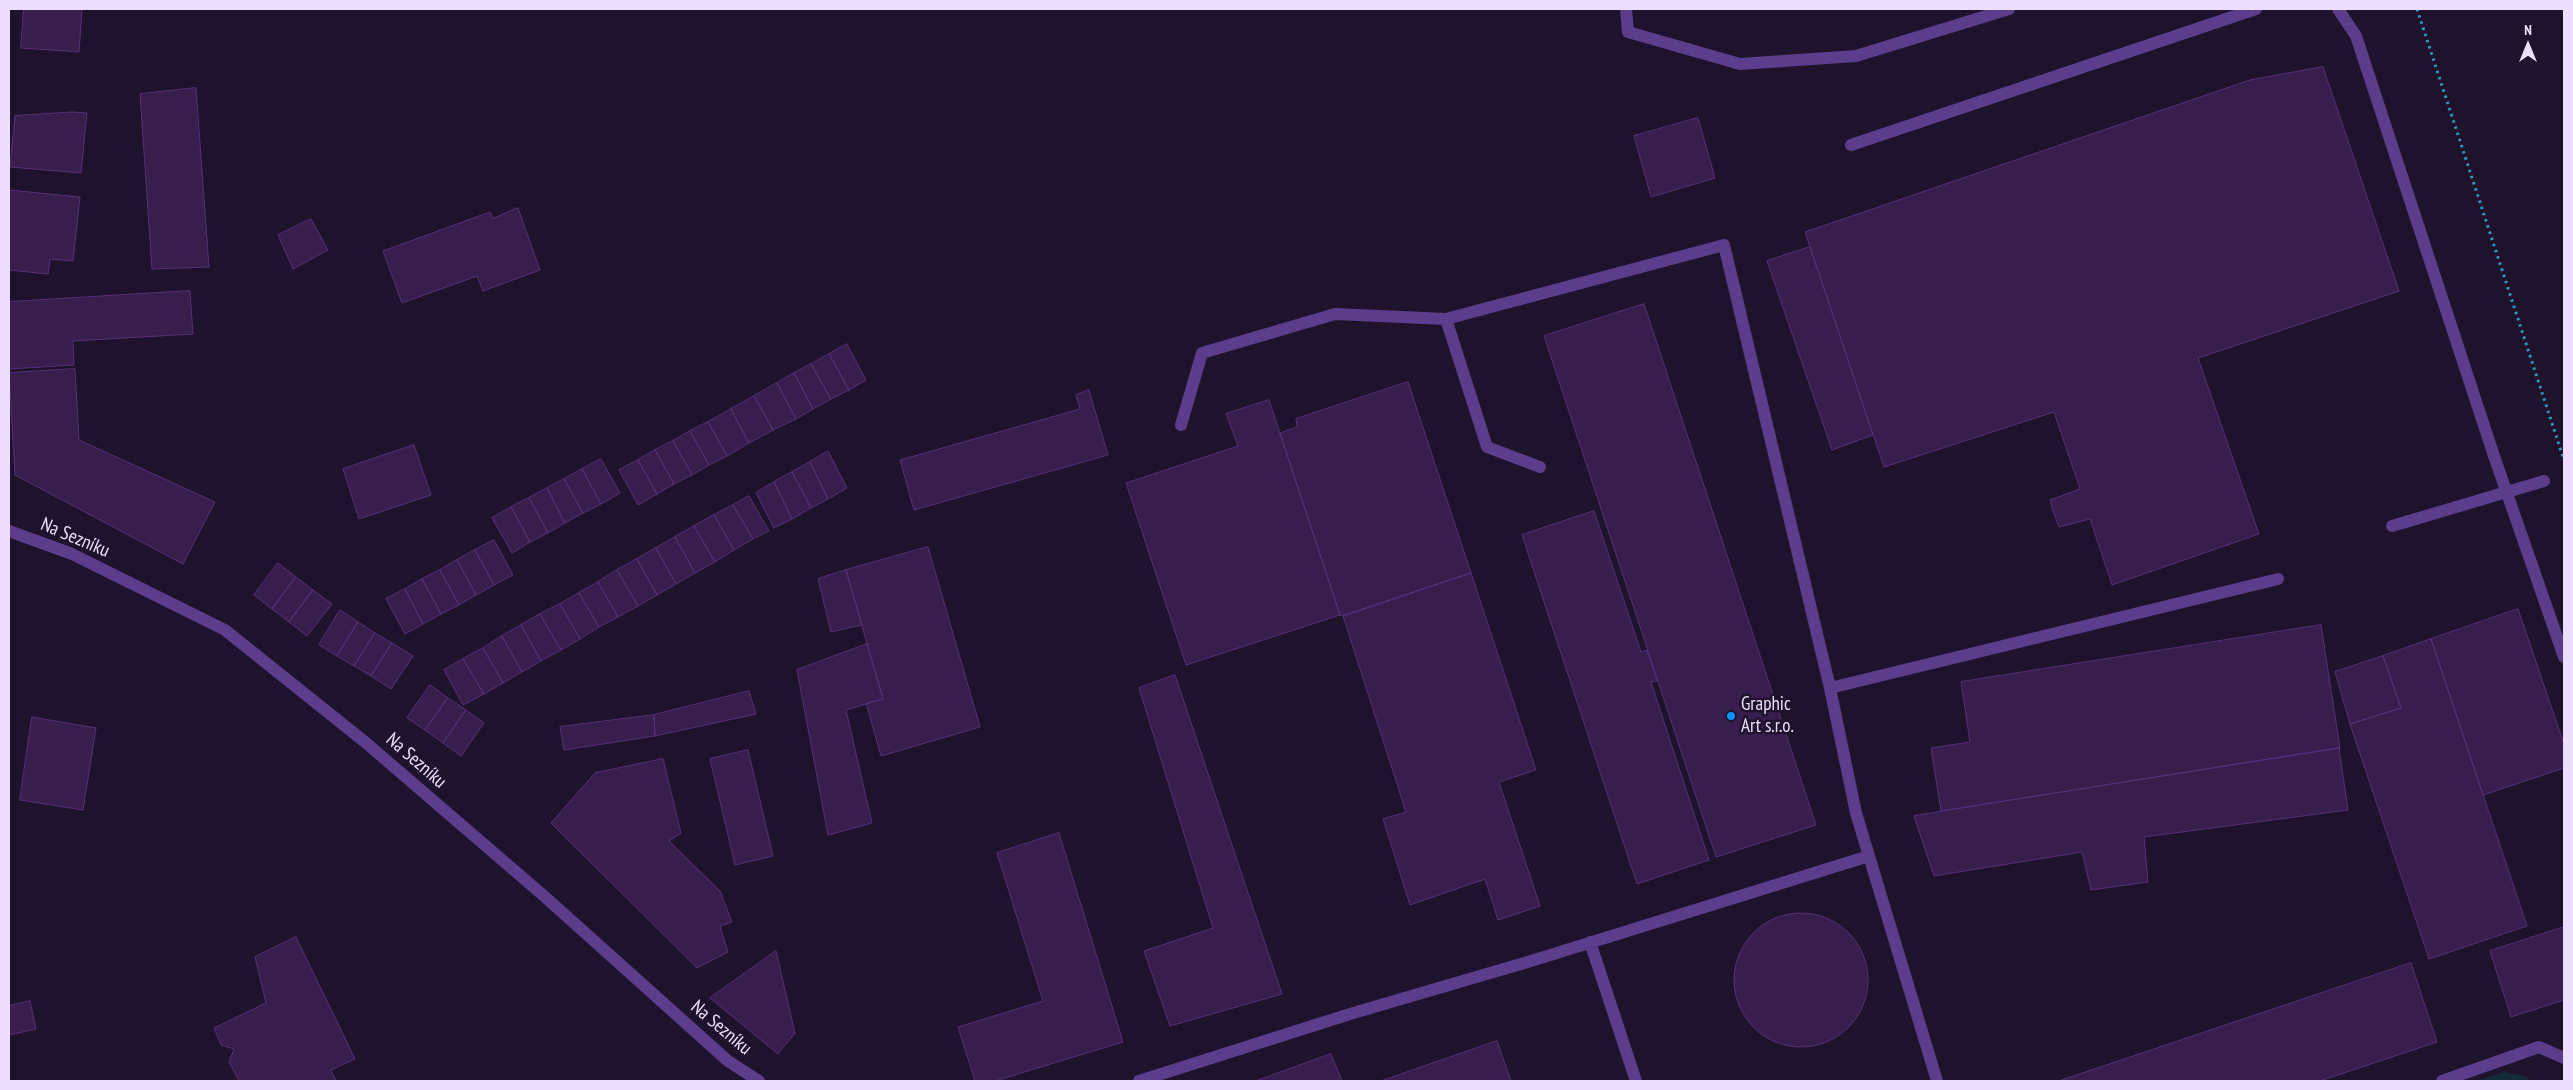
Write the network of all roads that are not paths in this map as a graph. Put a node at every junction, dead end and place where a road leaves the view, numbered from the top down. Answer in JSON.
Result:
{"nodes":[{"id":1,"x":1626,"y":9,"type":"edge"},
{"id":2,"x":2009,"y":9,"type":"edge"},
{"id":3,"x":2256,"y":9,"type":"edge"},
{"id":4,"x":2338,"y":9,"type":"edge"},
{"id":5,"x":1851,"y":145,"type":"dead end"},
{"id":6,"x":1446,"y":319,"type":"junction"},
{"id":7,"x":1181,"y":425,"type":"dead end"},
{"id":8,"x":1540,"y":467,"type":"dead end"},
{"id":9,"x":2544,"y":481,"type":"dead end"},
{"id":10,"x":2506,"y":492,"type":"junction"},
{"id":11,"x":2392,"y":526,"type":"dead end"},
{"id":12,"x":9,"y":531,"type":"edge"},
{"id":13,"x":2278,"y":579,"type":"dead end"},
{"id":14,"x":2564,"y":657,"type":"edge"},
{"id":15,"x":1830,"y":688,"type":"junction"},
{"id":16,"x":1869,"y":856,"type":"junction"},
{"id":17,"x":1590,"y":942,"type":"junction"},
{"id":18,"x":2564,"y":1058,"type":"edge"},
{"id":19,"x":1166,"y":1077,"type":"edge"},
{"id":20,"x":759,"y":1081,"type":"edge"},
{"id":21,"x":1139,"y":1081,"type":"edge"},
{"id":22,"x":1636,"y":1081,"type":"edge"},
{"id":23,"x":1937,"y":1081,"type":"edge"},
{"id":24,"x":2442,"y":1081,"type":"edge"}],
"edges":[{"from":1,"to":2,"type":"street"},
{"from":3,"to":5,"type":"street"},
{"from":4,"to":10,"type":"street"},
{"from":6,"to":7,"type":"street"},
{"from":6,"to":8,"type":"street"},
{"from":6,"to":15,"type":"street"},
{"from":9,"to":10,"type":"street"},
{"from":10,"to":11,"type":"street"},
{"from":10,"to":14,"type":"street"},
{"from":12,"to":20,"type":"street","name":"Na Sezníku"},
{"from":13,"to":15,"type":"street"},
{"from":15,"to":16,"type":"street"},
{"from":16,"to":17,"type":"street"},
{"from":16,"to":23,"type":"street"},
{"from":17,"to":19,"type":"street"},
{"from":17,"to":22,"type":"street"},
{"from":18,"to":24,"type":"street"},
{"from":19,"to":21,"type":"street"}]}
